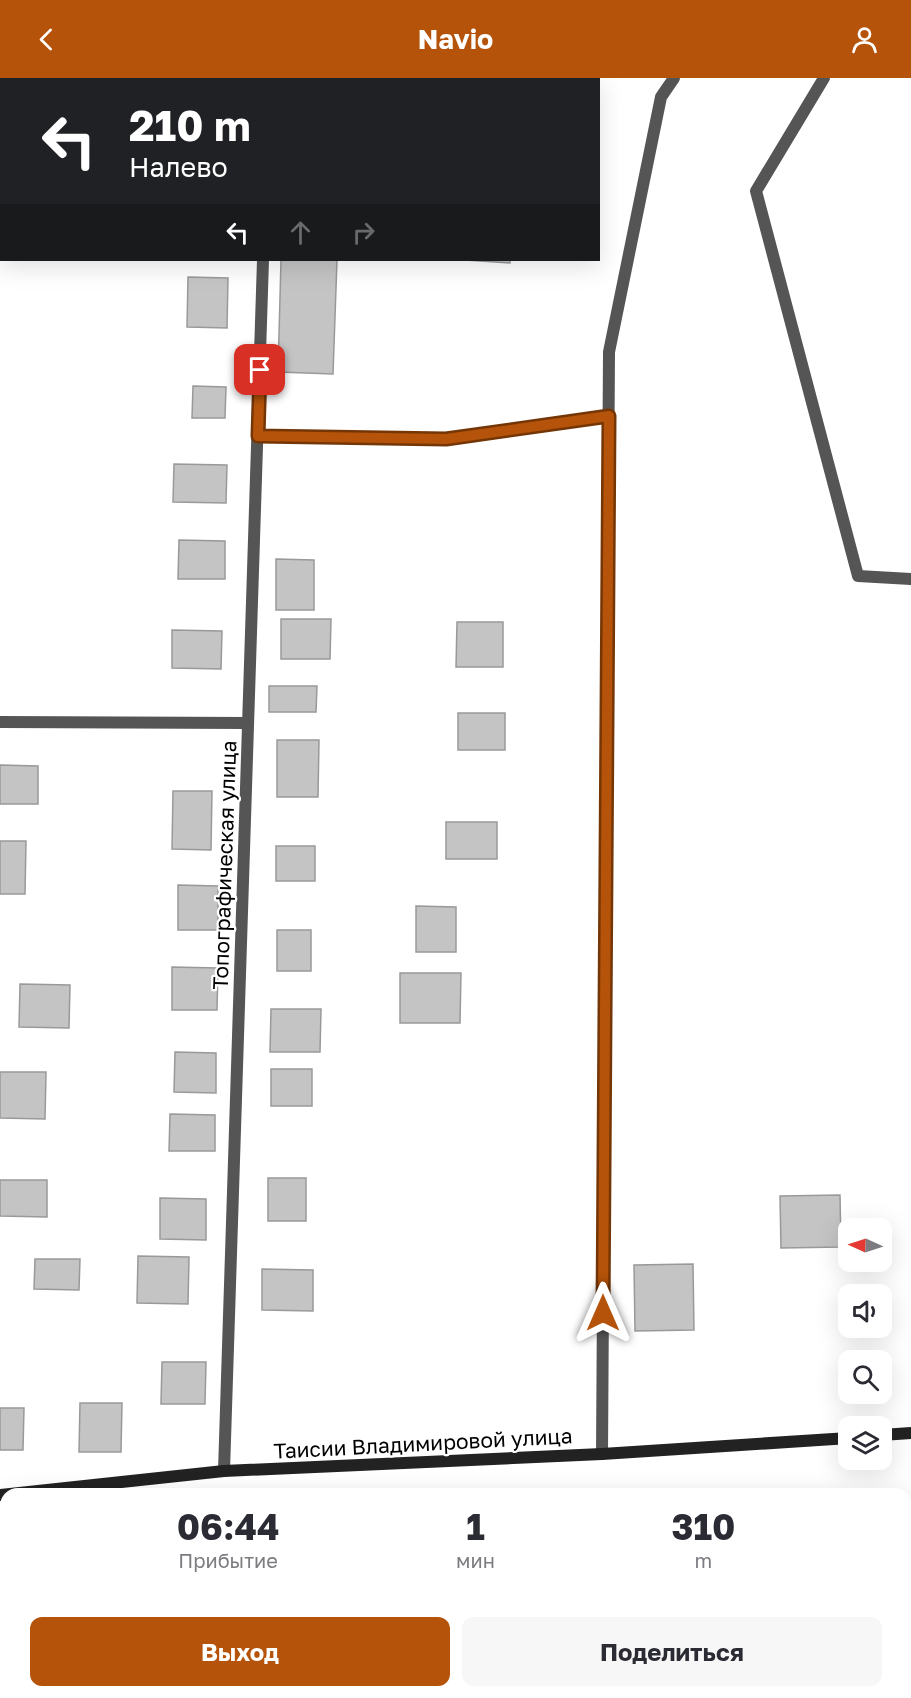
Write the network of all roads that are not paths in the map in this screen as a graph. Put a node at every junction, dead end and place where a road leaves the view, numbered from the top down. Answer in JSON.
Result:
{"nodes":[{"id":1,"x":674,"y":78,"type":"edge"},
{"id":2,"x":824,"y":78,"type":"edge"},
{"id":3,"x":264,"y":261,"type":"edge"},
{"id":4,"x":609,"y":416,"type":"junction"},
{"id":5,"x":258,"y":436,"type":"junction"},
{"id":6,"x":911,"y":579,"type":"edge"},
{"id":7,"x":0,"y":722,"type":"edge"},
{"id":8,"x":248,"y":723,"type":"junction"},
{"id":9,"x":911,"y":1433,"type":"edge"},
{"id":10,"x":892,"y":1434,"type":"edge"},
{"id":11,"x":838,"y":1439,"type":"edge"},
{"id":12,"x":602,"y":1455,"type":"junction"},
{"id":13,"x":224,"y":1471,"type":"junction"},
{"id":14,"x":65,"y":1488,"type":"edge"}],
"edges":[{"from":1,"to":4,"type":"street"},
{"from":2,"to":6,"type":"street"},
{"from":3,"to":5,"type":"street","name":"Топографическая улица"},
{"from":4,"to":5,"type":"street"},
{"from":4,"to":12,"type":"street"},
{"from":5,"to":8,"type":"street","name":"Топографическая улица"},
{"from":7,"to":8,"type":"street"},
{"from":8,"to":13,"type":"street","name":"Топографическая улица"},
{"from":9,"to":10,"type":"street"},
{"from":11,"to":12,"type":"street","name":"Таисии Владимировой улица"},
{"from":12,"to":13,"type":"street","name":"Таисии Владимировой улица"},
{"from":13,"to":14,"type":"street","name":"Таисии Владимировой улица"}]}
